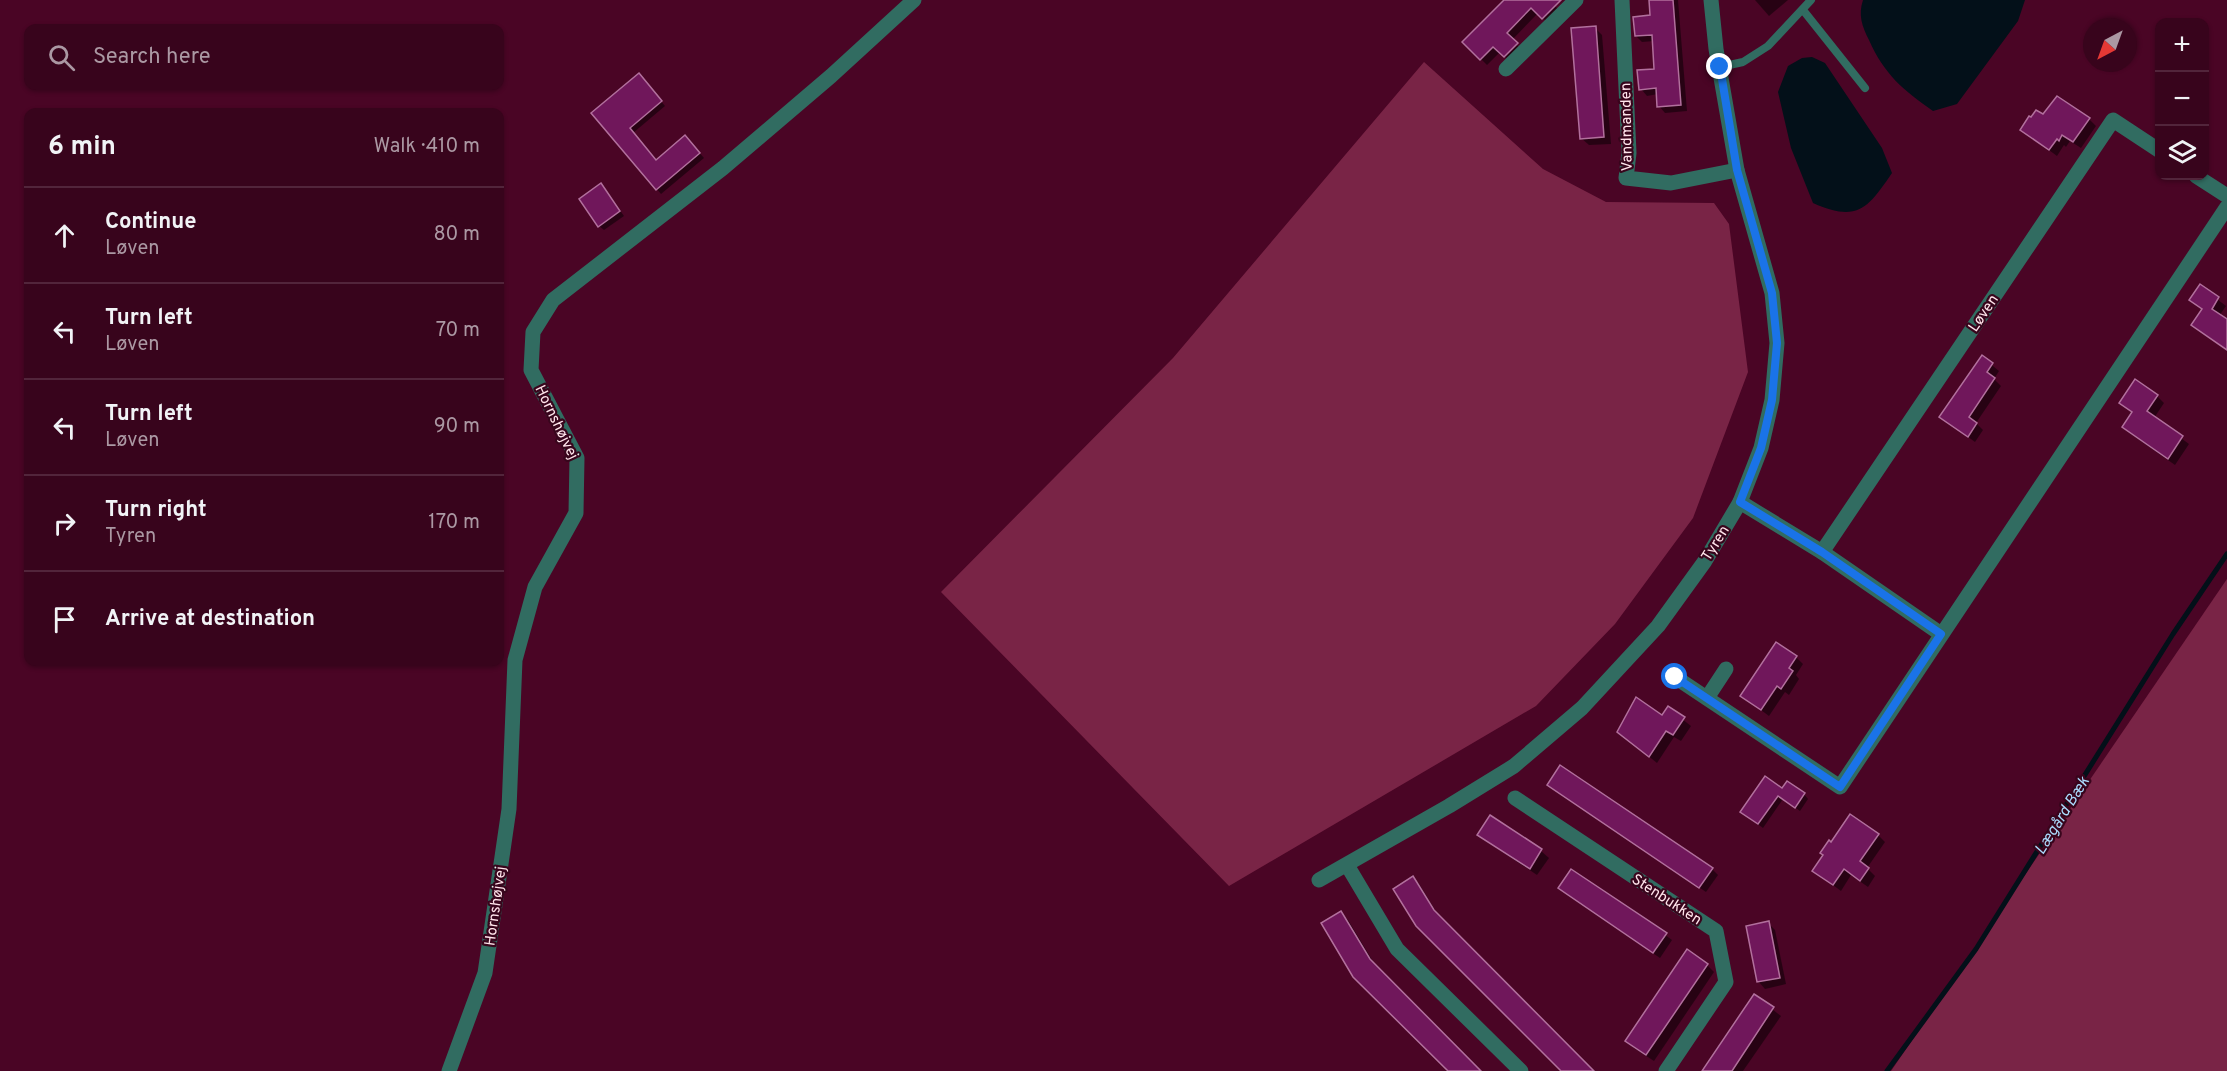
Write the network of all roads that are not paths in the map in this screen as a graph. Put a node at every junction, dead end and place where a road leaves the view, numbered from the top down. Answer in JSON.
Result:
{"nodes":[{"id":1,"x":914,"y":0,"type":"edge"},
{"id":2,"x":1576,"y":0,"type":"edge"},
{"id":3,"x":1622,"y":0,"type":"edge"},
{"id":4,"x":1711,"y":0,"type":"edge"},
{"id":5,"x":1811,"y":0,"type":"edge"},
{"id":6,"x":1803,"y":10,"type":"junction"},
{"id":7,"x":1720,"y":67,"type":"junction"},
{"id":8,"x":1506,"y":69,"type":"dead end"},
{"id":9,"x":1865,"y":88,"type":"dead end"},
{"id":10,"x":2155,"y":148,"type":"edge"},
{"id":11,"x":1737,"y":170,"type":"junction"},
{"id":12,"x":2202,"y":180,"type":"edge"},
{"id":13,"x":2227,"y":196,"type":"edge"},
{"id":14,"x":2227,"y":207,"type":"edge"},
{"id":15,"x":1740,"y":502,"type":"junction"},
{"id":16,"x":1822,"y":552,"type":"junction"},
{"id":17,"x":1941,"y":634,"type":"junction"},
{"id":18,"x":1726,"y":669,"type":"dead end"},
{"id":19,"x":1675,"y":677,"type":"dead end"},
{"id":20,"x":1707,"y":698,"type":"junction"},
{"id":21,"x":1515,"y":798,"type":"dead end"},
{"id":22,"x":1347,"y":865,"type":"junction"},
{"id":23,"x":1319,"y":880,"type":"dead end"},
{"id":24,"x":449,"y":1071,"type":"edge"},
{"id":25,"x":1521,"y":1071,"type":"edge"},
{"id":26,"x":1666,"y":1071,"type":"edge"}],
"edges":[{"from":1,"to":24,"type":"street","name":"Hornshøjvej"},
{"from":2,"to":8,"type":"street"},
{"from":3,"to":11,"type":"street","name":"Vandmanden"},
{"from":4,"to":7,"type":"street","name":"Tyren"},
{"from":5,"to":6,"type":"lane"},
{"from":6,"to":7,"type":"lane"},
{"from":6,"to":9,"type":"lane"},
{"from":7,"to":11,"type":"street","name":"Tyren"},
{"from":10,"to":16,"type":"street","name":"Løven"},
{"from":11,"to":15,"type":"street","name":"Tyren"},
{"from":12,"to":13,"type":"street"},
{"from":14,"to":17,"type":"street"},
{"from":15,"to":16,"type":"street"},
{"from":15,"to":22,"type":"street","name":"Tyren"},
{"from":16,"to":17,"type":"street"},
{"from":17,"to":20,"type":"street"},
{"from":18,"to":20,"type":"street"},
{"from":19,"to":20,"type":"street"},
{"from":21,"to":26,"type":"street","name":"Stenbukken"},
{"from":22,"to":23,"type":"street","name":"Tyren"},
{"from":22,"to":25,"type":"street"}]}
